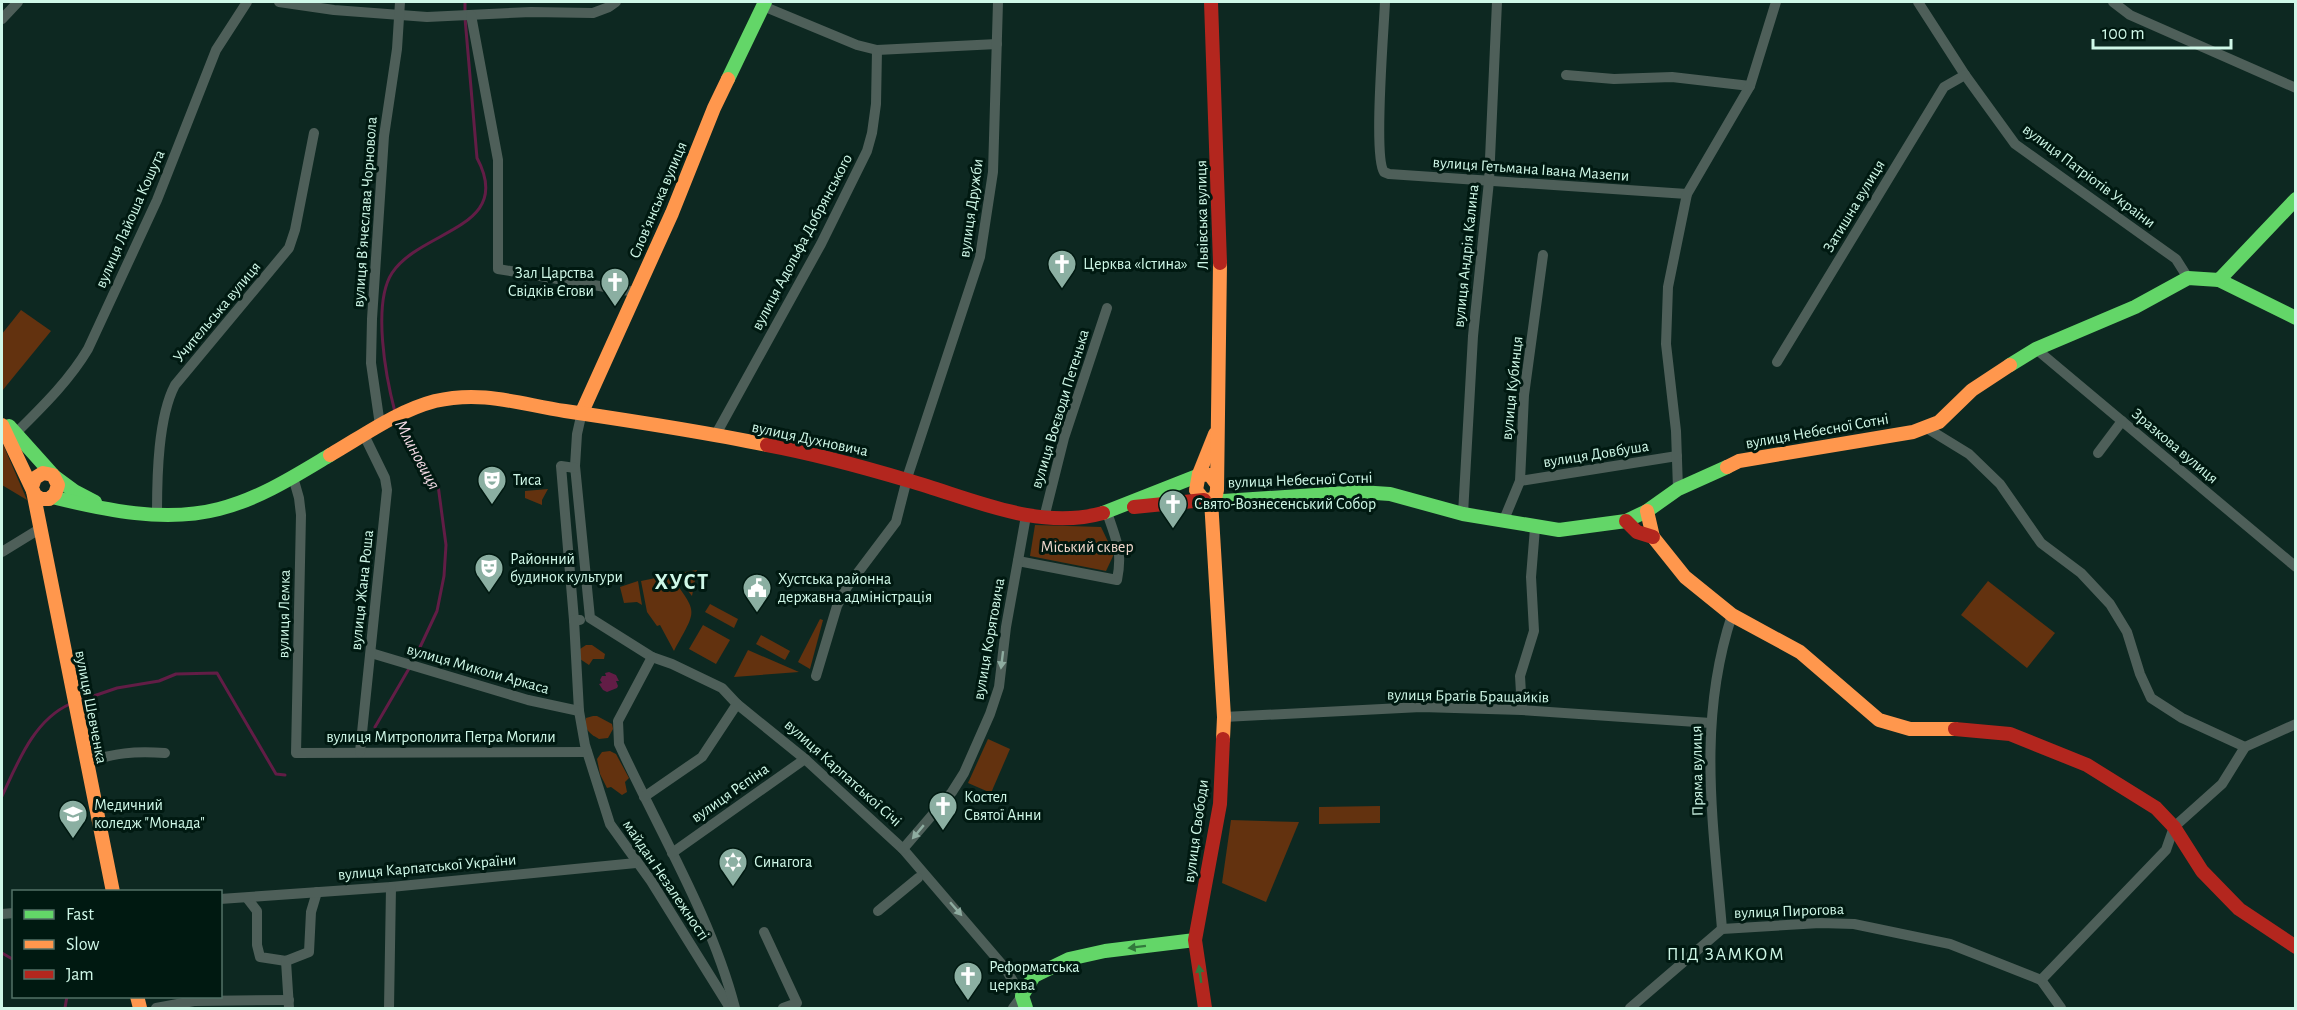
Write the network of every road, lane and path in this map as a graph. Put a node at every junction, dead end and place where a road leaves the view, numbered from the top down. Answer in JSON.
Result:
{"nodes":[{"id":1,"x":18,"y":2,"type":"edge"},
{"id":2,"x":247,"y":2,"type":"edge"},
{"id":3,"x":279,"y":2,"type":"edge"},
{"id":4,"x":400,"y":2,"type":"edge"},
{"id":5,"x":616,"y":2,"type":"edge"},
{"id":6,"x":998,"y":2,"type":"edge"},
{"id":7,"x":1211,"y":2,"type":"edge"},
{"id":8,"x":1385,"y":2,"type":"edge"},
{"id":9,"x":1497,"y":2,"type":"edge"},
{"id":10,"x":1776,"y":2,"type":"edge"},
{"id":11,"x":1918,"y":2,"type":"edge"},
{"id":12,"x":2113,"y":2,"type":"edge"},
{"id":13,"x":764,"y":4,"type":"edge"},
{"id":14,"x":398,"y":14,"type":"junction"},
{"id":15,"x":471,"y":15,"type":"junction"},
{"id":16,"x":2,"y":19,"type":"edge"},
{"id":17,"x":997,"y":44,"type":"junction"},
{"id":18,"x":877,"y":50,"type":"junction"},
{"id":19,"x":1566,"y":75,"type":"dead end"},
{"id":20,"x":1965,"y":75,"type":"junction"},
{"id":21,"x":1750,"y":86,"type":"junction"},
{"id":22,"x":2295,"y":88,"type":"edge"},
{"id":23,"x":314,"y":133,"type":"dead end"},
{"id":24,"x":1489,"y":181,"type":"junction"},
{"id":25,"x":1687,"y":194,"type":"junction"},
{"id":26,"x":2295,"y":199,"type":"edge"},
{"id":27,"x":1543,"y":255,"type":"dead end"},
{"id":28,"x":2188,"y":278,"type":"junction"},
{"id":29,"x":2219,"y":280,"type":"junction"},
{"id":30,"x":635,"y":292,"type":"junction"},
{"id":31,"x":1107,"y":308,"type":"dead end"},
{"id":32,"x":2295,"y":318,"type":"edge"},
{"id":33,"x":2036,"y":349,"type":"junction"},
{"id":34,"x":1777,"y":362,"type":"dead end"},
{"id":35,"x":582,"y":412,"type":"junction"},
{"id":36,"x":2,"y":417,"type":"edge"},
{"id":37,"x":392,"y":418,"type":"junction"},
{"id":38,"x":2122,"y":421,"type":"junction"},
{"id":39,"x":2,"y":425,"type":"edge"},
{"id":40,"x":1925,"y":427,"type":"junction"},
{"id":41,"x":1218,"y":428,"type":"junction"},
{"id":42,"x":16,"y":433,"type":"junction"},
{"id":43,"x":364,"y":435,"type":"junction"},
{"id":44,"x":715,"y":436,"type":"junction"},
{"id":45,"x":2098,"y":453,"type":"dead end"},
{"id":46,"x":1677,"y":456,"type":"junction"},
{"id":47,"x":575,"y":467,"type":"junction"},
{"id":48,"x":54,"y":476,"type":"junction"},
{"id":49,"x":1198,"y":476,"type":"junction"},
{"id":50,"x":292,"y":477,"type":"junction"},
{"id":51,"x":908,"y":480,"type":"junction"},
{"id":52,"x":1520,"y":481,"type":"junction"},
{"id":53,"x":1216,"y":483,"type":"junction"},
{"id":54,"x":32,"y":489,"type":"junction"},
{"id":55,"x":1678,"y":489,"type":"junction"},
{"id":56,"x":51,"y":498,"type":"junction"},
{"id":57,"x":1210,"y":500,"type":"junction"},
{"id":58,"x":117,"y":511,"type":"junction"},
{"id":59,"x":1110,"y":511,"type":"junction"},
{"id":60,"x":1647,"y":512,"type":"junction"},
{"id":61,"x":157,"y":513,"type":"junction"},
{"id":62,"x":1464,"y":514,"type":"junction"},
{"id":63,"x":1026,"y":516,"type":"junction"},
{"id":64,"x":1044,"y":519,"type":"junction"},
{"id":65,"x":1626,"y":521,"type":"junction"},
{"id":66,"x":1503,"y":522,"type":"junction"},
{"id":67,"x":41,"y":528,"type":"junction"},
{"id":68,"x":1535,"y":528,"type":"junction"},
{"id":69,"x":1653,"y":537,"type":"junction"},
{"id":70,"x":2,"y":552,"type":"edge"},
{"id":71,"x":1018,"y":561,"type":"junction"},
{"id":72,"x":2295,"y":567,"type":"edge"},
{"id":73,"x":1732,"y":615,"type":"junction"},
{"id":74,"x":590,"y":618,"type":"junction"},
{"id":75,"x":574,"y":620,"type":"junction"},
{"id":76,"x":370,"y":653,"type":"junction"},
{"id":77,"x":652,"y":657,"type":"junction"},
{"id":78,"x":816,"y":676,"type":"dead end"},
{"id":79,"x":737,"y":704,"type":"junction"},
{"id":80,"x":1522,"y":710,"type":"junction"},
{"id":81,"x":577,"y":711,"type":"junction"},
{"id":82,"x":1224,"y":717,"type":"junction"},
{"id":83,"x":1711,"y":723,"type":"junction"},
{"id":84,"x":2295,"y":724,"type":"edge"},
{"id":85,"x":2245,"y":747,"type":"junction"},
{"id":86,"x":360,"y":752,"type":"junction"},
{"id":87,"x":581,"y":752,"type":"junction"},
{"id":88,"x":165,"y":753,"type":"dead end"},
{"id":89,"x":296,"y":753,"type":"joint"},
{"id":90,"x":805,"y":759,"type":"junction"},
{"id":91,"x":86,"y":762,"type":"junction"},
{"id":92,"x":644,"y":797,"type":"junction"},
{"id":93,"x":2174,"y":827,"type":"junction"},
{"id":94,"x":903,"y":849,"type":"junction"},
{"id":95,"x":672,"y":853,"type":"junction"},
{"id":96,"x":636,"y":863,"type":"junction"},
{"id":97,"x":918,"y":878,"type":"dead end"},
{"id":98,"x":391,"y":887,"type":"junction"},
{"id":99,"x":113,"y":890,"type":"edge"},
{"id":100,"x":317,"y":892,"type":"junction"},
{"id":101,"x":247,"y":898,"type":"junction"},
{"id":102,"x":222,"y":899,"type":"edge"},
{"id":103,"x":878,"y":911,"type":"dead end"},
{"id":104,"x":1722,"y":929,"type":"junction"},
{"id":105,"x":764,"y":932,"type":"dead end"},
{"id":106,"x":1195,"y":940,"type":"junction"},
{"id":107,"x":2295,"y":947,"type":"edge"},
{"id":108,"x":286,"y":961,"type":"junction"},
{"id":109,"x":2041,"y":980,"type":"junction"},
{"id":110,"x":1024,"y":1002,"type":"edge"},
{"id":111,"x":289,"y":1004,"type":"edge"},
{"id":112,"x":156,"y":1008,"type":"edge"},
{"id":113,"x":389,"y":1008,"type":"edge"},
{"id":114,"x":730,"y":1008,"type":"edge"},
{"id":115,"x":735,"y":1008,"type":"edge"},
{"id":116,"x":783,"y":1008,"type":"edge"},
{"id":117,"x":1013,"y":1008,"type":"edge"},
{"id":118,"x":1205,"y":1008,"type":"edge"},
{"id":119,"x":1630,"y":1008,"type":"edge"},
{"id":120,"x":2061,"y":1008,"type":"edge"}],
"edges":[{"from":1,"to":16,"type":"street"},
{"from":2,"to":42,"type":"street","name":"вулиця Лайоша Кошута"},
{"from":3,"to":14,"type":"street"},
{"from":4,"to":14,"type":"street","name":"вулиця Вʼячеслава Чорновола"},
{"from":5,"to":15,"type":"street"},
{"from":6,"to":17,"type":"street","name":"вулиця Дружби"},
{"from":7,"to":41,"type":"main road","name":"Львівська вулиця"},
{"from":8,"to":24,"type":"street","name":"вулиця Гетьмана Івана Мазепи"},
{"from":9,"to":24,"type":"street","name":"вулиця Андрія Калина"},
{"from":10,"to":21,"type":"street"},
{"from":11,"to":20,"type":"street","name":"вулиця Патріотів України"},
{"from":12,"to":22,"type":"street"},
{"from":13,"to":18,"type":"street"},
{"from":13,"to":30,"type":"main road","name":"Словʼянська вулиця"},
{"from":14,"to":15,"type":"street"},
{"from":14,"to":37,"type":"street","name":"вулиця Вʼячеслава Чорновола"},
{"from":15,"to":30,"type":"street"},
{"from":17,"to":18,"type":"street"},
{"from":17,"to":51,"type":"street","name":"вулиця Дружби"},
{"from":18,"to":44,"type":"street","name":"вулиця Адольфа Добрянського"},
{"from":19,"to":21,"type":"street"},
{"from":20,"to":28,"type":"street","name":"вулиця Патріотів України"},
{"from":20,"to":34,"type":"street","name":"Затишна вулиця"},
{"from":21,"to":25,"type":"street"},
{"from":23,"to":61,"type":"street","name":"Учительська вулиця"},
{"from":24,"to":25,"type":"street","name":"вулиця Гетьмана Івана Мазепи"},
{"from":24,"to":62,"type":"street","name":"вулиця Андрія Калина"},
{"from":25,"to":46,"type":"street"},
{"from":26,"to":29,"type":"main road"},
{"from":27,"to":52,"type":"street","name":"вулиця Кубинця"},
{"from":28,"to":29,"type":"main road"},
{"from":28,"to":33,"type":"main road","name":"вулиця Небесної Сотні"},
{"from":29,"to":32,"type":"main road"},
{"from":30,"to":35,"type":"main road","name":"Словʼянська вулиця"},
{"from":31,"to":64,"type":"street","name":"вулиця Воєводи Петенька"},
{"from":33,"to":38,"type":"street","name":"Зразкова вулиця"},
{"from":33,"to":40,"type":"main road","name":"вулиця Небесної Сотні"},
{"from":35,"to":37,"type":"main road"},
{"from":35,"to":44,"type":"main road","name":"вулиця Духновича"},
{"from":35,"to":47,"type":"street"},
{"from":36,"to":42,"type":"main road"},
{"from":37,"to":43,"type":"main road"},
{"from":38,"to":45,"type":"street"},
{"from":38,"to":72,"type":"street","name":"Зразкова вулиця"},
{"from":39,"to":54,"type":"main road","name":"вулиця Шевченка"},
{"from":40,"to":55,"type":"main road","name":"вулиця Небесної Сотні"},
{"from":40,"to":85,"type":"street"},
{"from":41,"to":49,"type":"main road","name":"Львівська вулиця"},
{"from":41,"to":53,"type":"main road","name":"Львівська вулиця"},
{"from":42,"to":48,"type":"main road"},
{"from":43,"to":50,"type":"main road"},
{"from":43,"to":76,"type":"street","name":"вулиця Жана Роша"},
{"from":44,"to":51,"type":"main road","name":"вулиця Духновича"},
{"from":46,"to":52,"type":"street","name":"вулиця Довбуша"},
{"from":46,"to":55,"type":"street"},
{"from":47,"to":74,"type":"street"},
{"from":47,"to":75,"type":"street"},
{"from":48,"to":54,"type":"main road"},
{"from":48,"to":56,"type":"main road"},
{"from":48,"to":58,"type":"main road"},
{"from":49,"to":53,"type":"main road"},
{"from":49,"to":57,"type":"main road"},
{"from":49,"to":59,"type":"main road"},
{"from":50,"to":61,"type":"main road"},
{"from":50,"to":89,"type":"street","name":"вулиця Лемка"},
{"from":51,"to":63,"type":"main road","name":"вулиця Духновича"},
{"from":51,"to":78,"type":"street","name":"вулиця Дружби"},
{"from":52,"to":66,"type":"street","name":"вулиця Кубинця"},
{"from":53,"to":57,"type":"main road"},
{"from":54,"to":56,"type":"main road"},
{"from":54,"to":67,"type":"main road","name":"вулиця Шевченка"},
{"from":55,"to":60,"type":"main road","name":"вулиця Небесної Сотні"},
{"from":56,"to":58,"type":"main road"},
{"from":56,"to":67,"type":"main road","name":"вулиця Шевченка"},
{"from":57,"to":59,"type":"main road","name":"вулиця Небесної Сотні"},
{"from":57,"to":62,"type":"main road","name":"вулиця Небесної Сотні"},
{"from":57,"to":82,"type":"main road","name":"вулиця Свободи"},
{"from":58,"to":61,"type":"main road"},
{"from":59,"to":64,"type":"main road","name":"вулиця Духновича"},
{"from":59,"to":71,"type":"street"},
{"from":60,"to":65,"type":"main road","name":"вулиця Небесної Сотні"},
{"from":60,"to":69,"type":"main road"},
{"from":62,"to":66,"type":"main road","name":"вулиця Небесної Сотні"},
{"from":63,"to":64,"type":"main road","name":"вулиця Духновича"},
{"from":63,"to":71,"type":"street","name":"вулиця Корятовича"},
{"from":65,"to":68,"type":"main road","name":"вулиця Небесної Сотні"},
{"from":65,"to":69,"type":"main road"},
{"from":66,"to":68,"type":"main road","name":"вулиця Небесної Сотні"},
{"from":67,"to":70,"type":"street"},
{"from":67,"to":91,"type":"main road","name":"вулиця Шевченка"},
{"from":68,"to":80,"type":"street"},
{"from":69,"to":73,"type":"main road"},
{"from":71,"to":94,"type":"street","name":"вулиця Корятовича","one_way":true},
{"from":73,"to":83,"type":"street","name":"Пряма вулиця"},
{"from":73,"to":93,"type":"main road"},
{"from":74,"to":75,"type":"street"},
{"from":74,"to":77,"type":"street","name":"вулиця Карпатської Січі"},
{"from":75,"to":81,"type":"street","name":"майдан Незалежності"},
{"from":76,"to":81,"type":"street","name":"вулиця Миколи Аркаса"},
{"from":76,"to":86,"type":"street","name":"вулиця Жана Роша"},
{"from":77,"to":79,"type":"street","name":"вулиця Карпатської Січі"},
{"from":77,"to":92,"type":"street","name":"майдан Незалежності"},
{"from":79,"to":90,"type":"street","name":"вулиця Карпатської Січі"},
{"from":79,"to":92,"type":"street"},
{"from":80,"to":82,"type":"street","name":"вулиця Братів Бращайків"},
{"from":80,"to":83,"type":"street","name":"вулиця Братів Бращайків"},
{"from":81,"to":87,"type":"street","name":"майдан Незалежності"},
{"from":82,"to":106,"type":"main road","name":"вулиця Свободи"},
{"from":83,"to":104,"type":"street","name":"Пряма вулиця"},
{"from":84,"to":85,"type":"street"},
{"from":85,"to":93,"type":"street"},
{"from":86,"to":87,"type":"street","name":"вулиця Митрополита Петра Могили"},
{"from":86,"to":89,"type":"street","name":"вулиця Митрополита Петра Могили"},
{"from":87,"to":96,"type":"street","name":"майдан Незалежності"},
{"from":88,"to":91,"type":"street"},
{"from":90,"to":94,"type":"street","name":"вулиця Карпатської Січі"},
{"from":90,"to":95,"type":"street","name":"вулиця Рєпіна"},
{"from":91,"to":99,"type":"main road","name":"вулиця Шевченка"},
{"from":92,"to":95,"type":"street","name":"майдан Незалежності"},
{"from":93,"to":107,"type":"main road"},
{"from":93,"to":109,"type":"street"},
{"from":94,"to":110,"type":"street","name":"вулиця Карпатської Січі","one_way":true},
{"from":95,"to":115,"type":"street","name":"майдан Незалежності"},
{"from":96,"to":98,"type":"street","name":"вулиця Карпатської України"},
{"from":96,"to":114,"type":"street","name":"майдан Незалежності"},
{"from":97,"to":103,"type":"street"},
{"from":98,"to":100,"type":"street","name":"вулиця Карпатської України"},
{"from":98,"to":113,"type":"street"},
{"from":100,"to":101,"type":"street","name":"вулиця Карпатської України"},
{"from":100,"to":108,"type":"street"},
{"from":101,"to":102,"type":"street","name":"вулиця Карпатської України"},
{"from":101,"to":108,"type":"street"},
{"from":104,"to":109,"type":"street","name":"вулиця Пирогова"},
{"from":104,"to":119,"type":"street","name":"вулиця Пирогова"},
{"from":105,"to":116,"type":"street"},
{"from":106,"to":110,"type":"main road","one_way":true},
{"from":118,"to":106,"type":"main road","name":"вулиця Свободи","one_way":true},
{"from":108,"to":111,"type":"street"},
{"from":109,"to":120,"type":"street"},
{"from":110,"to":117,"type":"street"},
{"from":111,"to":112,"type":"street"}]}
